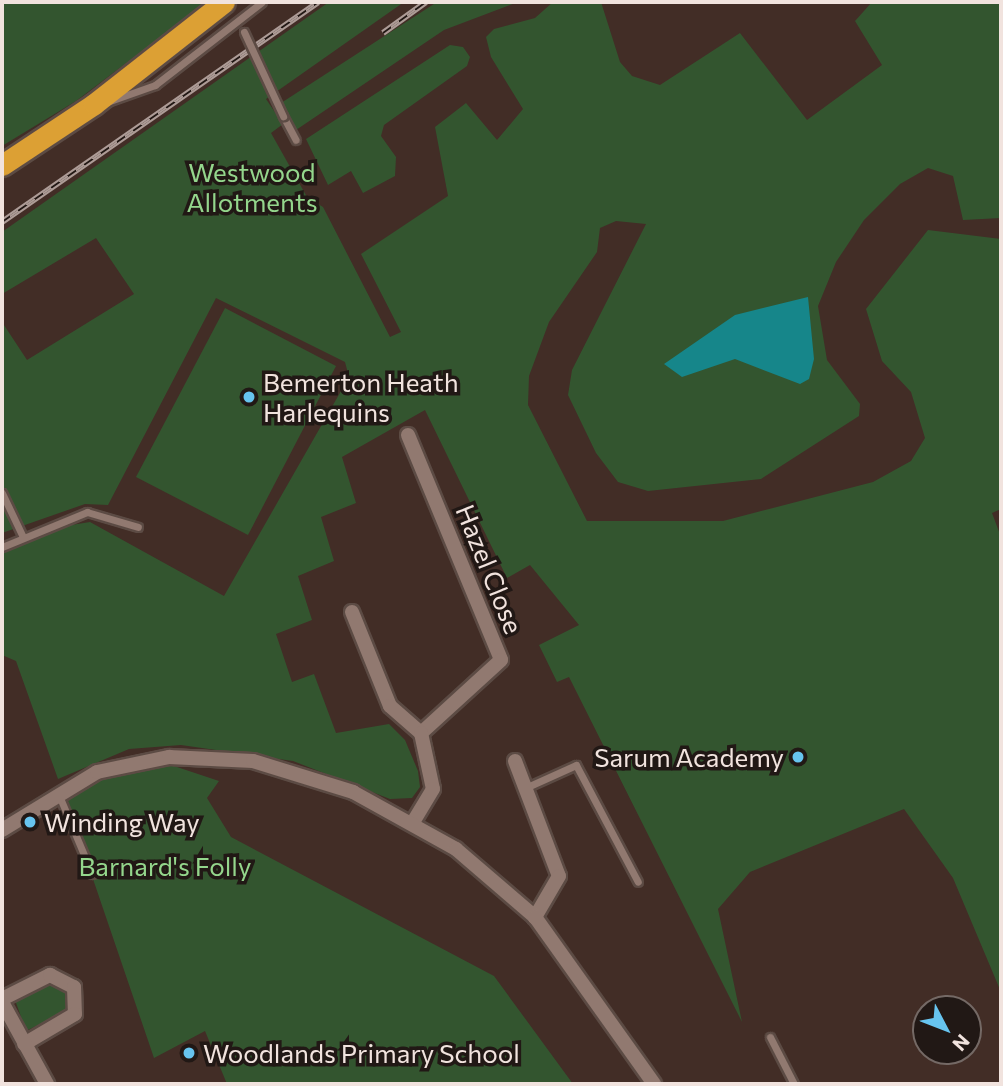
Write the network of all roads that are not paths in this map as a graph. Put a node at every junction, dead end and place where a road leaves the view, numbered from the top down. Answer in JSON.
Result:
{"nodes":[{"id":1,"x":224,"y":2,"type":"edge"},
{"id":2,"x":262,"y":2,"type":"edge"},
{"id":3,"x":238,"y":22,"type":"junction"},
{"id":4,"x":94,"y":104,"type":"junction"},
{"id":5,"x":296,"y":140,"type":"dead end"},
{"id":6,"x":2,"y":165,"type":"edge"},
{"id":7,"x":408,"y":435,"type":"dead end"},
{"id":8,"x":2,"y":493,"type":"edge"},
{"id":9,"x":138,"y":527,"type":"dead end"},
{"id":10,"x":22,"y":535,"type":"junction"},
{"id":11,"x":2,"y":547,"type":"edge"},
{"id":12,"x":352,"y":612,"type":"dead end"},
{"id":13,"x":421,"y":733,"type":"junction"},
{"id":14,"x":515,"y":761,"type":"dead end"},
{"id":15,"x":525,"y":788,"type":"junction"},
{"id":16,"x":58,"y":792,"type":"junction"},
{"id":17,"x":414,"y":821,"type":"junction"},
{"id":18,"x":2,"y":830,"type":"edge"},
{"id":19,"x":92,"y":874,"type":"dead end"},
{"id":20,"x":638,"y":882,"type":"dead end"},
{"id":21,"x":535,"y":917,"type":"junction"},
{"id":22,"x":2,"y":1001,"type":"edge"},
{"id":23,"x":7,"y":1025,"type":"edge"},
{"id":24,"x":770,"y":1037,"type":"dead end"},
{"id":25,"x":24,"y":1044,"type":"junction"},
{"id":26,"x":47,"y":1084,"type":"edge"},
{"id":27,"x":654,"y":1084,"type":"edge"},
{"id":28,"x":794,"y":1084,"type":"edge"}],
"edges":[{"from":1,"to":4,"type":"highway"},
{"from":2,"to":3,"type":"lane"},
{"from":3,"to":4,"type":"lane"},
{"from":3,"to":5,"type":"lane","bridge":true},
{"from":4,"to":6,"type":"highway"},
{"from":7,"to":13,"type":"street","name":"Hazel Close"},
{"from":8,"to":10,"type":"lane"},
{"from":9,"to":10,"type":"lane"},
{"from":10,"to":11,"type":"lane"},
{"from":12,"to":13,"type":"street"},
{"from":13,"to":17,"type":"street"},
{"from":14,"to":15,"type":"street"},
{"from":15,"to":20,"type":"lane"},
{"from":15,"to":21,"type":"street"},
{"from":16,"to":17,"type":"street"},
{"from":16,"to":18,"type":"street"},
{"from":16,"to":19,"type":"lane"},
{"from":17,"to":21,"type":"street"},
{"from":21,"to":27,"type":"street"},
{"from":22,"to":23,"type":"street"},
{"from":22,"to":25,"type":"street"},
{"from":23,"to":25,"type":"street"},
{"from":24,"to":28,"type":"lane"},
{"from":25,"to":26,"type":"street"}]}
